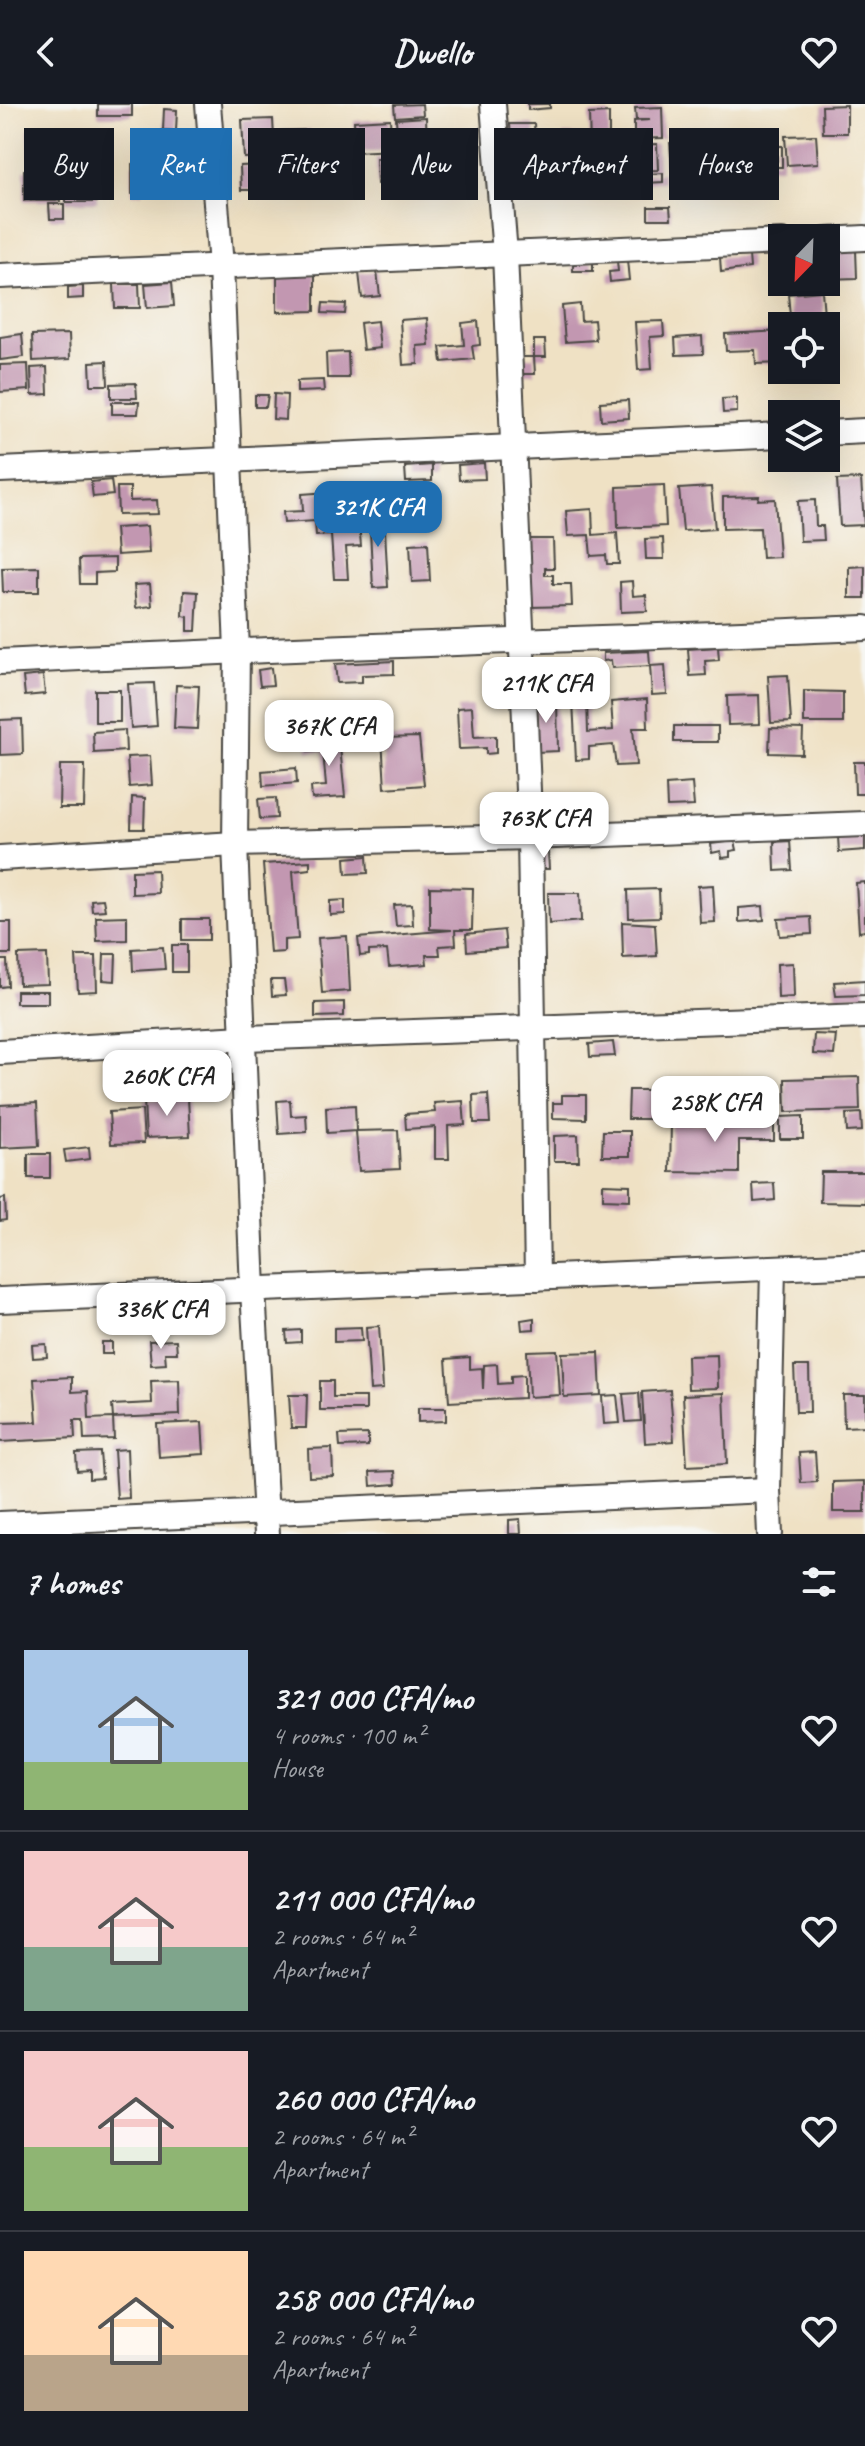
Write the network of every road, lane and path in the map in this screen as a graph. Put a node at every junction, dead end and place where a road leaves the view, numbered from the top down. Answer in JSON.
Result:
{"nodes":[{"id":1,"x":208,"y":104,"type":"edge"},
{"id":2,"x":493,"y":104,"type":"edge"},
{"id":3,"x":865,"y":238,"type":"edge"},
{"id":4,"x":840,"y":239,"type":"edge"},
{"id":5,"x":768,"y":243,"type":"edge"},
{"id":6,"x":505,"y":254,"type":"junction"},
{"id":7,"x":221,"y":266,"type":"junction"},
{"id":8,"x":0,"y":276,"type":"edge"},
{"id":9,"x":865,"y":431,"type":"edge"},
{"id":10,"x":840,"y":432,"type":"edge"},
{"id":11,"x":768,"y":436,"type":"edge"},
{"id":12,"x":513,"y":447,"type":"junction"},
{"id":13,"x":229,"y":460,"type":"junction"},
{"id":14,"x":0,"y":470,"type":"edge"},
{"id":15,"x":865,"y":628,"type":"edge"},
{"id":16,"x":522,"y":642,"type":"junction"},
{"id":17,"x":237,"y":650,"type":"junction"},
{"id":18,"x":0,"y":662,"type":"edge"},
{"id":19,"x":865,"y":824,"type":"edge"},
{"id":20,"x":530,"y":837,"type":"junction"},
{"id":21,"x":235,"y":844,"type":"junction"},
{"id":22,"x":0,"y":858,"type":"edge"},
{"id":23,"x":865,"y":1016,"type":"edge"},
{"id":24,"x":531,"y":1027,"type":"junction"},
{"id":25,"x":243,"y":1038,"type":"junction"},
{"id":26,"x":0,"y":1052,"type":"edge"},
{"id":27,"x":865,"y":1264,"type":"edge"},
{"id":28,"x":773,"y":1268,"type":"junction"},
{"id":29,"x":537,"y":1278,"type":"junction"},
{"id":30,"x":253,"y":1290,"type":"junction"},
{"id":31,"x":0,"y":1300,"type":"edge"},
{"id":32,"x":768,"y":1490,"type":"junction"},
{"id":33,"x":267,"y":1523,"type":"edge"},
{"id":34,"x":0,"y":1524,"type":"edge"},
{"id":35,"x":770,"y":1534,"type":"edge"}],
"edges":[{"from":1,"to":7,"type":"street"},
{"from":2,"to":6,"type":"street"},
{"from":3,"to":4,"type":"street"},
{"from":5,"to":6,"type":"street"},
{"from":6,"to":7,"type":"street"},
{"from":6,"to":12,"type":"street"},
{"from":7,"to":8,"type":"street"},
{"from":7,"to":13,"type":"street"},
{"from":9,"to":10,"type":"street"},
{"from":11,"to":12,"type":"street"},
{"from":12,"to":13,"type":"street"},
{"from":12,"to":16,"type":"street"},
{"from":13,"to":14,"type":"street"},
{"from":13,"to":17,"type":"street"},
{"from":15,"to":16,"type":"street"},
{"from":16,"to":17,"type":"street"},
{"from":16,"to":20,"type":"street"},
{"from":17,"to":18,"type":"street"},
{"from":17,"to":21,"type":"street"},
{"from":19,"to":20,"type":"street"},
{"from":20,"to":21,"type":"street"},
{"from":20,"to":24,"type":"street"},
{"from":21,"to":22,"type":"street"},
{"from":21,"to":25,"type":"street"},
{"from":23,"to":24,"type":"street"},
{"from":24,"to":25,"type":"street"},
{"from":24,"to":29,"type":"street"},
{"from":25,"to":26,"type":"street"},
{"from":25,"to":30,"type":"street"},
{"from":27,"to":28,"type":"street"},
{"from":28,"to":29,"type":"street"},
{"from":28,"to":32,"type":"street"},
{"from":29,"to":30,"type":"street"},
{"from":30,"to":31,"type":"street"},
{"from":30,"to":33,"type":"street"},
{"from":32,"to":33,"type":"street"},
{"from":32,"to":35,"type":"street"},
{"from":33,"to":34,"type":"street"}]}
